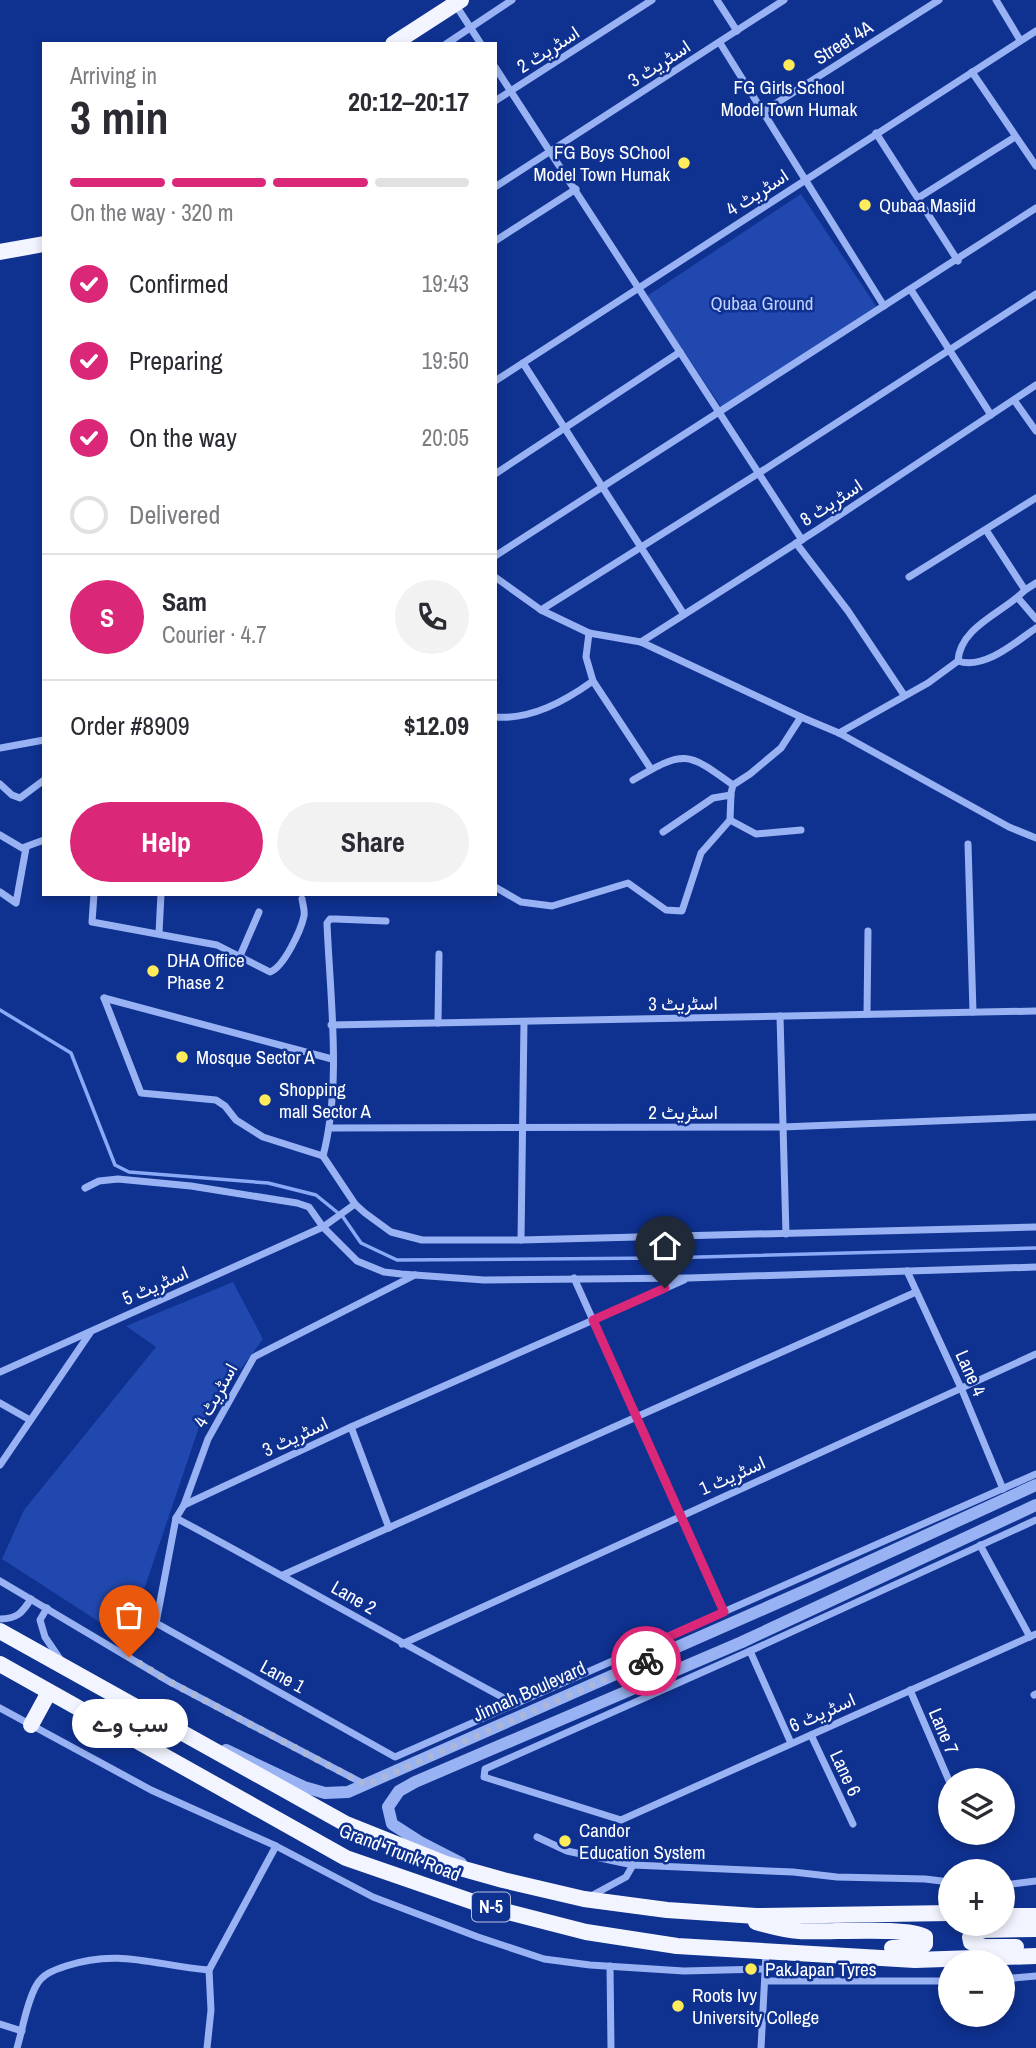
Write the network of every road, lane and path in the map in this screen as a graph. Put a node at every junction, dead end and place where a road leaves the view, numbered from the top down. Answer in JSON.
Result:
{"nodes":[{"id":1,"x":512,"y":0,"type":"edge"},
{"id":2,"x":635,"y":0,"type":"edge"},
{"id":3,"x":652,"y":0,"type":"edge"},
{"id":4,"x":717,"y":0,"type":"edge"},
{"id":5,"x":784,"y":0,"type":"edge"},
{"id":6,"x":939,"y":0,"type":"edge"},
{"id":7,"x":996,"y":0,"type":"edge"},
{"id":8,"x":458,"y":2,"type":"edge"},
{"id":9,"x":640,"y":8,"type":"junction"},
{"id":10,"x":471,"y":28,"type":"junction"},
{"id":11,"x":737,"y":31,"type":"junction"},
{"id":12,"x":1036,"y":31,"type":"edge"},
{"id":13,"x":1020,"y":40,"type":"junction"},
{"id":14,"x":396,"y":42,"type":"edge"},
{"id":15,"x":449,"y":42,"type":"edge"},
{"id":16,"x":480,"y":42,"type":"edge"},
{"id":17,"x":720,"y":43,"type":"junction"},
{"id":18,"x":497,"y":70,"type":"edge"},
{"id":19,"x":972,"y":72,"type":"junction"},
{"id":20,"x":511,"y":91,"type":"junction"},
{"id":21,"x":497,"y":100,"type":"edge"},
{"id":22,"x":764,"y":111,"type":"junction"},
{"id":23,"x":876,"y":133,"type":"junction"},
{"id":24,"x":1015,"y":137,"type":"junction"},
{"id":25,"x":550,"y":151,"type":"junction"},
{"id":26,"x":1036,"y":166,"type":"edge"},
{"id":27,"x":807,"y":178,"type":"junction"},
{"id":28,"x":497,"y":186,"type":"edge"},
{"id":29,"x":576,"y":189,"type":"junction"},
{"id":30,"x":918,"y":198,"type":"junction"},
{"id":31,"x":1036,"y":208,"type":"edge"},
{"id":32,"x":497,"y":241,"type":"edge"},
{"id":33,"x":42,"y":244,"type":"edge"},
{"id":34,"x":0,"y":252,"type":"edge"},
{"id":35,"x":958,"y":261,"type":"junction"},
{"id":36,"x":639,"y":287,"type":"junction"},
{"id":37,"x":911,"y":290,"type":"junction"},
{"id":38,"x":1036,"y":294,"type":"edge"},
{"id":39,"x":884,"y":306,"type":"junction"},
{"id":40,"x":949,"y":348,"type":"junction"},
{"id":41,"x":680,"y":352,"type":"junction"},
{"id":42,"x":523,"y":363,"type":"junction"},
{"id":43,"x":497,"y":380,"type":"edge"},
{"id":44,"x":1036,"y":385,"type":"edge"},
{"id":45,"x":1014,"y":400,"type":"junction"},
{"id":46,"x":719,"y":412,"type":"junction"},
{"id":47,"x":991,"y":415,"type":"junction"},
{"id":48,"x":565,"y":428,"type":"junction"},
{"id":49,"x":1036,"y":431,"type":"edge"},
{"id":50,"x":497,"y":473,"type":"edge"},
{"id":51,"x":759,"y":473,"type":"junction"},
{"id":52,"x":603,"y":488,"type":"junction"},
{"id":53,"x":1036,"y":498,"type":"edge"},
{"id":54,"x":986,"y":530,"type":"junction"},
{"id":55,"x":799,"y":542,"type":"junction"},
{"id":56,"x":640,"y":547,"type":"junction"},
{"id":57,"x":497,"y":555,"type":"edge"},
{"id":58,"x":909,"y":577,"type":"dead end"},
{"id":59,"x":497,"y":578,"type":"edge"},
{"id":60,"x":1036,"y":583,"type":"edge"},
{"id":61,"x":1025,"y":590,"type":"junction"},
{"id":62,"x":1018,"y":598,"type":"junction"},
{"id":63,"x":541,"y":610,"type":"junction"},
{"id":64,"x":684,"y":613,"type":"junction"},
{"id":65,"x":1036,"y":619,"type":"edge"},
{"id":66,"x":1036,"y":628,"type":"edge"},
{"id":67,"x":589,"y":633,"type":"junction"},
{"id":68,"x":641,"y":642,"type":"junction"},
{"id":69,"x":958,"y":661,"type":"junction"},
{"id":70,"x":593,"y":681,"type":"junction"},
{"id":71,"x":904,"y":695,"type":"junction"},
{"id":72,"x":497,"y":717,"type":"edge"},
{"id":73,"x":801,"y":717,"type":"junction"},
{"id":74,"x":839,"y":733,"type":"junction"},
{"id":75,"x":42,"y":740,"type":"edge"},
{"id":76,"x":0,"y":748,"type":"edge"},
{"id":77,"x":651,"y":769,"type":"junction"},
{"id":78,"x":633,"y":780,"type":"dead end"},
{"id":79,"x":42,"y":781,"type":"edge"},
{"id":80,"x":0,"y":784,"type":"edge"},
{"id":81,"x":733,"y":785,"type":"junction"},
{"id":82,"x":731,"y":795,"type":"junction"},
{"id":83,"x":730,"y":820,"type":"junction"},
{"id":84,"x":801,"y":830,"type":"dead end"},
{"id":85,"x":663,"y":832,"type":"dead end"},
{"id":86,"x":0,"y":835,"type":"edge"},
{"id":87,"x":1036,"y":838,"type":"edge"},
{"id":88,"x":42,"y":841,"type":"edge"},
{"id":89,"x":968,"y":844,"type":"dead end"},
{"id":90,"x":26,"y":848,"type":"junction"},
{"id":91,"x":497,"y":888,"type":"edge"},
{"id":92,"x":0,"y":892,"type":"edge"},
{"id":93,"x":94,"y":896,"type":"edge"},
{"id":94,"x":161,"y":896,"type":"edge"},
{"id":95,"x":302,"y":899,"type":"dead end"},
{"id":96,"x":259,"y":912,"type":"dead end"},
{"id":97,"x":386,"y":921,"type":"dead end"},
{"id":98,"x":868,"y":931,"type":"dead end"},
{"id":99,"x":159,"y":933,"type":"junction"},
{"id":100,"x":439,"y":954,"type":"dead end"},
{"id":101,"x":240,"y":956,"type":"junction"},
{"id":102,"x":1036,"y":1011,"type":"edge"},
{"id":103,"x":973,"y":1012,"type":"junction"},
{"id":104,"x":867,"y":1014,"type":"junction"},
{"id":105,"x":780,"y":1016,"type":"junction"},
{"id":106,"x":524,"y":1022,"type":"junction"},
{"id":107,"x":438,"y":1023,"type":"junction"},
{"id":108,"x":331,"y":1025,"type":"junction"},
{"id":109,"x":332,"y":1059,"type":"junction"},
{"id":110,"x":1036,"y":1118,"type":"edge"},
{"id":111,"x":782,"y":1127,"type":"junction"},
{"id":112,"x":330,"y":1128,"type":"junction"},
{"id":113,"x":523,"y":1129,"type":"junction"},
{"id":114,"x":323,"y":1156,"type":"junction"},
{"id":115,"x":85,"y":1188,"type":"dead end"},
{"id":116,"x":351,"y":1206,"type":"junction"},
{"id":117,"x":323,"y":1227,"type":"junction"},
{"id":118,"x":1036,"y":1227,"type":"edge"},
{"id":119,"x":786,"y":1234,"type":"junction"},
{"id":120,"x":522,"y":1240,"type":"junction"},
{"id":121,"x":1036,"y":1267,"type":"edge"},
{"id":122,"x":907,"y":1271,"type":"junction"},
{"id":123,"x":415,"y":1275,"type":"junction"},
{"id":124,"x":574,"y":1278,"type":"junction"},
{"id":125,"x":689,"y":1278,"type":"junction"},
{"id":126,"x":916,"y":1293,"type":"junction"},
{"id":127,"x":593,"y":1320,"type":"junction"},
{"id":128,"x":91,"y":1332,"type":"junction"},
{"id":129,"x":1036,"y":1354,"type":"edge"},
{"id":130,"x":0,"y":1372,"type":"edge"},
{"id":131,"x":962,"y":1390,"type":"junction"},
{"id":132,"x":0,"y":1403,"type":"edge"},
{"id":133,"x":637,"y":1417,"type":"junction"},
{"id":134,"x":30,"y":1420,"type":"junction"},
{"id":135,"x":351,"y":1427,"type":"junction"},
{"id":136,"x":0,"y":1465,"type":"edge"},
{"id":137,"x":1036,"y":1474,"type":"edge"},
{"id":138,"x":1036,"y":1485,"type":"edge"},
{"id":139,"x":1003,"y":1489,"type":"junction"},
{"id":140,"x":1036,"y":1505,"type":"edge"},
{"id":141,"x":184,"y":1506,"type":"junction"},
{"id":142,"x":680,"y":1515,"type":"junction"},
{"id":143,"x":176,"y":1518,"type":"junction"},
{"id":144,"x":1036,"y":1520,"type":"edge"},
{"id":145,"x":389,"y":1528,"type":"junction"},
{"id":146,"x":980,"y":1545,"type":"junction"},
{"id":147,"x":283,"y":1575,"type":"junction"},
{"id":148,"x":0,"y":1581,"type":"edge"},
{"id":149,"x":811,"y":1588,"type":"junction"},
{"id":150,"x":31,"y":1600,"type":"junction"},
{"id":151,"x":819,"y":1606,"type":"junction"},
{"id":152,"x":47,"y":1608,"type":"junction"},
{"id":153,"x":724,"y":1612,"type":"junction"},
{"id":154,"x":0,"y":1619,"type":"edge"},
{"id":155,"x":156,"y":1623,"type":"joint"},
{"id":156,"x":0,"y":1631,"type":"edge"},
{"id":157,"x":1033,"y":1635,"type":"edge"},
{"id":158,"x":402,"y":1644,"type":"junction"},
{"id":159,"x":660,"y":1647,"type":"junction"},
{"id":160,"x":750,"y":1651,"type":"junction"},
{"id":161,"x":0,"y":1664,"type":"edge"},
{"id":162,"x":68,"y":1670,"type":"junction"},
{"id":163,"x":672,"y":1671,"type":"junction"},
{"id":164,"x":678,"y":1683,"type":"junction"},
{"id":165,"x":910,"y":1690,"type":"junction"},
{"id":166,"x":49,"y":1692,"type":"junction"},
{"id":167,"x":514,"y":1704,"type":"junction"},
{"id":168,"x":0,"y":1708,"type":"edge"},
{"id":169,"x":31,"y":1725,"type":"junction"},
{"id":170,"x":186,"y":1735,"type":"junction"},
{"id":171,"x":811,"y":1735,"type":"junction"},
{"id":172,"x":791,"y":1743,"type":"junction"},
{"id":173,"x":456,"y":1744,"type":"junction"},
{"id":174,"x":473,"y":1757,"type":"junction"},
{"id":175,"x":944,"y":1768,"type":"edge"},
{"id":176,"x":366,"y":1785,"type":"junction"},
{"id":177,"x":853,"y":1824,"type":"dead end"},
{"id":178,"x":537,"y":1836,"type":"dead end"},
{"id":179,"x":276,"y":1846,"type":"junction"},
{"id":180,"x":632,"y":1865,"type":"junction"},
{"id":181,"x":503,"y":1880,"type":"junction"},
{"id":182,"x":938,"y":1881,"type":"edge"},
{"id":183,"x":1036,"y":1881,"type":"edge"},
{"id":184,"x":1015,"y":1884,"type":"edge"},
{"id":185,"x":584,"y":1899,"type":"junction"},
{"id":186,"x":938,"y":1913,"type":"edge"},
{"id":187,"x":730,"y":1914,"type":"junction"},
{"id":188,"x":1015,"y":1916,"type":"edge"},
{"id":189,"x":1036,"y":1916,"type":"edge"},
{"id":190,"x":1036,"y":1929,"type":"edge"},
{"id":191,"x":1036,"y":1947,"type":"edge"},
{"id":192,"x":1036,"y":1956,"type":"edge"},
{"id":193,"x":766,"y":1958,"type":"junction"},
{"id":194,"x":610,"y":1966,"type":"junction"},
{"id":195,"x":209,"y":1970,"type":"junction"},
{"id":196,"x":1036,"y":1976,"type":"edge"},
{"id":197,"x":1015,"y":1978,"type":"edge"},
{"id":198,"x":766,"y":1981,"type":"junction"},
{"id":199,"x":938,"y":1981,"type":"edge"},
{"id":200,"x":0,"y":2024,"type":"edge"},
{"id":201,"x":22,"y":2031,"type":"junction"},
{"id":202,"x":17,"y":2048,"type":"edge"},
{"id":203,"x":207,"y":2048,"type":"edge"},
{"id":204,"x":611,"y":2048,"type":"edge"},
{"id":205,"x":761,"y":2048,"type":"edge"}],
"edges":[{"from":1,"to":10,"type":"street"},
{"from":2,"to":9,"type":"street"},
{"from":3,"to":9,"type":"street","name":"اسٹریٹ 2"},
{"from":4,"to":11,"type":"street"},
{"from":5,"to":11,"type":"street","name":"اسٹریٹ 3"},
{"from":6,"to":22,"type":"street","name":"Street 4A"},
{"from":7,"to":13,"type":"street"},
{"from":8,"to":10,"type":"street"},
{"from":8,"to":14,"type":"highway"},
{"from":9,"to":20,"type":"street","name":"اسٹریٹ 2"},
{"from":10,"to":15,"type":"street"},
{"from":10,"to":16,"type":"street"},
{"from":11,"to":17,"type":"street","name":"اسٹریٹ 3"},
{"from":12,"to":13,"type":"street","name":"اسٹریٹ 4"},
{"from":13,"to":19,"type":"street","name":"اسٹریٹ 4"},
{"from":17,"to":22,"type":"street"},
{"from":17,"to":25,"type":"street","name":"اسٹریٹ 3"},
{"from":18,"to":20,"type":"street"},
{"from":19,"to":23,"type":"street","name":"اسٹریٹ 4"},
{"from":19,"to":24,"type":"street"},
{"from":20,"to":21,"type":"street","name":"اسٹریٹ 2"},
{"from":20,"to":25,"type":"street"},
{"from":22,"to":27,"type":"street"},
{"from":23,"to":27,"type":"street","name":"اسٹریٹ 4"},
{"from":23,"to":30,"type":"street"},
{"from":24,"to":26,"type":"street"},
{"from":24,"to":30,"type":"street"},
{"from":25,"to":28,"type":"street","name":"اسٹریٹ 3"},
{"from":25,"to":29,"type":"street"},
{"from":27,"to":36,"type":"street","name":"اسٹریٹ 4"},
{"from":27,"to":39,"type":"street"},
{"from":29,"to":32,"type":"street"},
{"from":29,"to":36,"type":"street"},
{"from":30,"to":35,"type":"street"},
{"from":31,"to":35,"type":"street"},
{"from":33,"to":34,"type":"highway"},
{"from":35,"to":37,"type":"street"},
{"from":36,"to":41,"type":"street"},
{"from":36,"to":42,"type":"street","name":"اسٹریٹ 4"},
{"from":37,"to":39,"type":"street"},
{"from":37,"to":40,"type":"street"},
{"from":38,"to":40,"type":"street"},
{"from":39,"to":46,"type":"street"},
{"from":40,"to":47,"type":"street"},
{"from":40,"to":51,"type":"street"},
{"from":41,"to":46,"type":"street"},
{"from":41,"to":48,"type":"street"},
{"from":42,"to":43,"type":"street","name":"اسٹریٹ 4"},
{"from":42,"to":48,"type":"street"},
{"from":44,"to":45,"type":"street","name":"اسٹریٹ 8"},
{"from":45,"to":47,"type":"street","name":"اسٹریٹ 8"},
{"from":45,"to":49,"type":"street"},
{"from":46,"to":51,"type":"street"},
{"from":46,"to":52,"type":"street"},
{"from":47,"to":55,"type":"street","name":"اسٹریٹ 8"},
{"from":48,"to":50,"type":"street"},
{"from":48,"to":52,"type":"street"},
{"from":51,"to":55,"type":"street"},
{"from":51,"to":56,"type":"street"},
{"from":52,"to":56,"type":"street"},
{"from":52,"to":57,"type":"street"},
{"from":53,"to":54,"type":"street"},
{"from":54,"to":58,"type":"street"},
{"from":54,"to":61,"type":"street"},
{"from":55,"to":64,"type":"street","name":"اسٹریٹ 8"},
{"from":55,"to":71,"type":"street"},
{"from":56,"to":63,"type":"street"},
{"from":56,"to":64,"type":"street"},
{"from":59,"to":63,"type":"street"},
{"from":60,"to":61,"type":"street"},
{"from":61,"to":62,"type":"street"},
{"from":62,"to":65,"type":"street"},
{"from":62,"to":69,"type":"street"},
{"from":63,"to":67,"type":"street"},
{"from":64,"to":68,"type":"street","name":"اسٹریٹ 8"},
{"from":66,"to":69,"type":"street"},
{"from":67,"to":68,"type":"street"},
{"from":67,"to":70,"type":"street"},
{"from":68,"to":73,"type":"street"},
{"from":69,"to":71,"type":"street"},
{"from":70,"to":72,"type":"street"},
{"from":70,"to":77,"type":"street"},
{"from":71,"to":74,"type":"street"},
{"from":73,"to":74,"type":"street"},
{"from":73,"to":81,"type":"street"},
{"from":74,"to":87,"type":"street"},
{"from":75,"to":76,"type":"street"},
{"from":77,"to":78,"type":"street"},
{"from":77,"to":81,"type":"street"},
{"from":79,"to":80,"type":"street"},
{"from":81,"to":82,"type":"street"},
{"from":82,"to":83,"type":"street"},
{"from":82,"to":85,"type":"street"},
{"from":83,"to":84,"type":"street"},
{"from":83,"to":91,"type":"street"},
{"from":86,"to":90,"type":"street"},
{"from":88,"to":90,"type":"street"},
{"from":89,"to":103,"type":"street"},
{"from":90,"to":92,"type":"street"},
{"from":93,"to":99,"type":"street"},
{"from":94,"to":99,"type":"street"},
{"from":95,"to":101,"type":"street"},
{"from":96,"to":101,"type":"street"},
{"from":97,"to":108,"type":"street"},
{"from":98,"to":104,"type":"street"},
{"from":99,"to":101,"type":"street"},
{"from":100,"to":107,"type":"street"},
{"from":102,"to":103,"type":"street","name":"اسٹریٹ 3"},
{"from":103,"to":104,"type":"street","name":"اسٹریٹ 3"},
{"from":104,"to":105,"type":"street","name":"اسٹریٹ 3"},
{"from":105,"to":106,"type":"street","name":"اسٹریٹ 3"},
{"from":105,"to":111,"type":"street"},
{"from":106,"to":107,"type":"street","name":"اسٹریٹ 3"},
{"from":106,"to":113,"type":"street"},
{"from":107,"to":108,"type":"street","name":"اسٹریٹ 3"},
{"from":108,"to":109,"type":"street"},
{"from":109,"to":112,"type":"street"},
{"from":109,"to":114,"type":"street"},
{"from":110,"to":111,"type":"street","name":"اسٹریٹ 2"},
{"from":111,"to":113,"type":"street","name":"اسٹریٹ 2"},
{"from":111,"to":119,"type":"street"},
{"from":112,"to":113,"type":"street","name":"اسٹریٹ 2"},
{"from":112,"to":114,"type":"street"},
{"from":113,"to":120,"type":"street"},
{"from":114,"to":116,"type":"street"},
{"from":115,"to":117,"type":"street"},
{"from":116,"to":117,"type":"street","name":"اسٹریٹ 5"},
{"from":116,"to":120,"type":"street"},
{"from":117,"to":123,"type":"street"},
{"from":117,"to":128,"type":"street","name":"اسٹریٹ 5"},
{"from":118,"to":119,"type":"street"},
{"from":119,"to":120,"type":"street"},
{"from":121,"to":122,"type":"street"},
{"from":122,"to":125,"type":"street"},
{"from":122,"to":126,"type":"street","name":"Lane 4"},
{"from":123,"to":124,"type":"street"},
{"from":123,"to":141,"type":"street","name":"اسٹریٹ 4"},
{"from":124,"to":125,"type":"street"},
{"from":124,"to":127,"type":"street"},
{"from":125,"to":127,"type":"street","name":"اسٹریٹ 3"},
{"from":126,"to":131,"type":"street","name":"Lane 4"},
{"from":126,"to":133,"type":"street"},
{"from":127,"to":133,"type":"street"},
{"from":127,"to":135,"type":"street","name":"اسٹریٹ 3"},
{"from":128,"to":130,"type":"street","name":"اسٹریٹ 5"},
{"from":128,"to":134,"type":"street"},
{"from":129,"to":131,"type":"street","name":"اسٹریٹ 1"},
{"from":131,"to":139,"type":"street","name":"Lane 4"},
{"from":131,"to":142,"type":"street","name":"اسٹریٹ 1"},
{"from":132,"to":134,"type":"street"},
{"from":133,"to":142,"type":"street"},
{"from":133,"to":145,"type":"street"},
{"from":134,"to":136,"type":"street"},
{"from":135,"to":141,"type":"street","name":"اسٹریٹ 3"},
{"from":135,"to":145,"type":"street"},
{"from":137,"to":139,"type":"street"},
{"from":138,"to":149,"type":"street","name":"Jinnah Boulevard"},
{"from":139,"to":153,"type":"street"},
{"from":140,"to":151,"type":"street","name":"Jinnah Boulevard"},
{"from":141,"to":143,"type":"street","name":"اسٹریٹ 4"},
{"from":142,"to":153,"type":"street"},
{"from":142,"to":158,"type":"street","name":"اسٹریٹ 1"},
{"from":143,"to":147,"type":"street","name":"Lane 2"},
{"from":143,"to":155,"type":"street","name":"اسٹریٹ 4"},
{"from":144,"to":146,"type":"street"},
{"from":145,"to":147,"type":"street"},
{"from":146,"to":157,"type":"street"},
{"from":146,"to":160,"type":"street"},
{"from":147,"to":158,"type":"street","name":"Lane 2"},
{"from":148,"to":150,"type":"street"},
{"from":149,"to":151,"type":"street"},
{"from":149,"to":159,"type":"street","name":"Jinnah Boulevard"},
{"from":150,"to":152,"type":"street"},
{"from":150,"to":154,"type":"street"},
{"from":151,"to":163,"type":"street","name":"Jinnah Boulevard"},
{"from":152,"to":162,"type":"street"},
{"from":152,"to":176,"type":"street"},
{"from":153,"to":159,"type":"street"},
{"from":155,"to":167,"type":"street","name":"Lane 1"},
{"from":156,"to":162,"type":"highway","name":"Grand Trunk Road","number":"N-5"},
{"from":157,"to":165,"type":"street","name":"اسٹریٹ 6"},
{"from":158,"to":167,"type":"street","name":"Lane 2"},
{"from":159,"to":167,"type":"street"},
{"from":159,"to":173,"type":"street","name":"Jinnah Boulevard"},
{"from":160,"to":164,"type":"street"},
{"from":160,"to":172,"type":"street"},
{"from":161,"to":166,"type":"highway","name":"Grand Trunk Road","number":"N-5"},
{"from":162,"to":170,"type":"highway","name":"Grand Trunk Road","number":"N-5"},
{"from":163,"to":164,"type":"street"},
{"from":163,"to":174,"type":"street","name":"Jinnah Boulevard"},
{"from":164,"to":172,"type":"street","name":"اسٹریٹ 6"},
{"from":165,"to":171,"type":"street","name":"اسٹریٹ 6"},
{"from":165,"to":175,"type":"street","name":"Lane 7"},
{"from":166,"to":169,"type":"highway"},
{"from":166,"to":193,"type":"highway","name":"Grand Trunk Road","number":"N-5"},
{"from":168,"to":169,"type":"street"},
{"from":169,"to":179,"type":"street"},
{"from":170,"to":176,"type":"street","name":"Jinnah Boulevard"},
{"from":170,"to":181,"type":"highway","name":"Grand Trunk Road","number":"N-5"},
{"from":171,"to":172,"type":"street","name":"اسٹریٹ 6"},
{"from":171,"to":177,"type":"street","name":"Lane 6"},
{"from":173,"to":174,"type":"street"},
{"from":173,"to":176,"type":"street","name":"Jinnah Boulevard"},
{"from":174,"to":181,"type":"street","name":"Jinnah Boulevard"},
{"from":178,"to":180,"type":"street"},
{"from":179,"to":194,"type":"street"},
{"from":179,"to":195,"type":"street"},
{"from":180,"to":182,"type":"street"},
{"from":180,"to":185,"type":"street"},
{"from":181,"to":185,"type":"highway","name":"Grand Trunk Road","number":"N-5"},
{"from":183,"to":184,"type":"street"},
{"from":185,"to":187,"type":"highway","name":"Grand Trunk Road","number":"N-5"},
{"from":186,"to":187,"type":"highway","name":"Grand Trunk Road","number":"N-5"},
{"from":187,"to":193,"type":"highway"},
{"from":188,"to":189,"type":"highway"},
{"from":190,"to":191,"type":"highway"},
{"from":192,"to":193,"type":"highway","name":"Grand Trunk Road","number":"N-5"},
{"from":193,"to":194,"type":"street"},
{"from":193,"to":198,"type":"street"},
{"from":194,"to":204,"type":"street"},
{"from":195,"to":201,"type":"street"},
{"from":195,"to":203,"type":"street"},
{"from":196,"to":197,"type":"street"},
{"from":198,"to":199,"type":"street"},
{"from":198,"to":205,"type":"street"},
{"from":200,"to":201,"type":"street"},
{"from":201,"to":202,"type":"street"}]}
